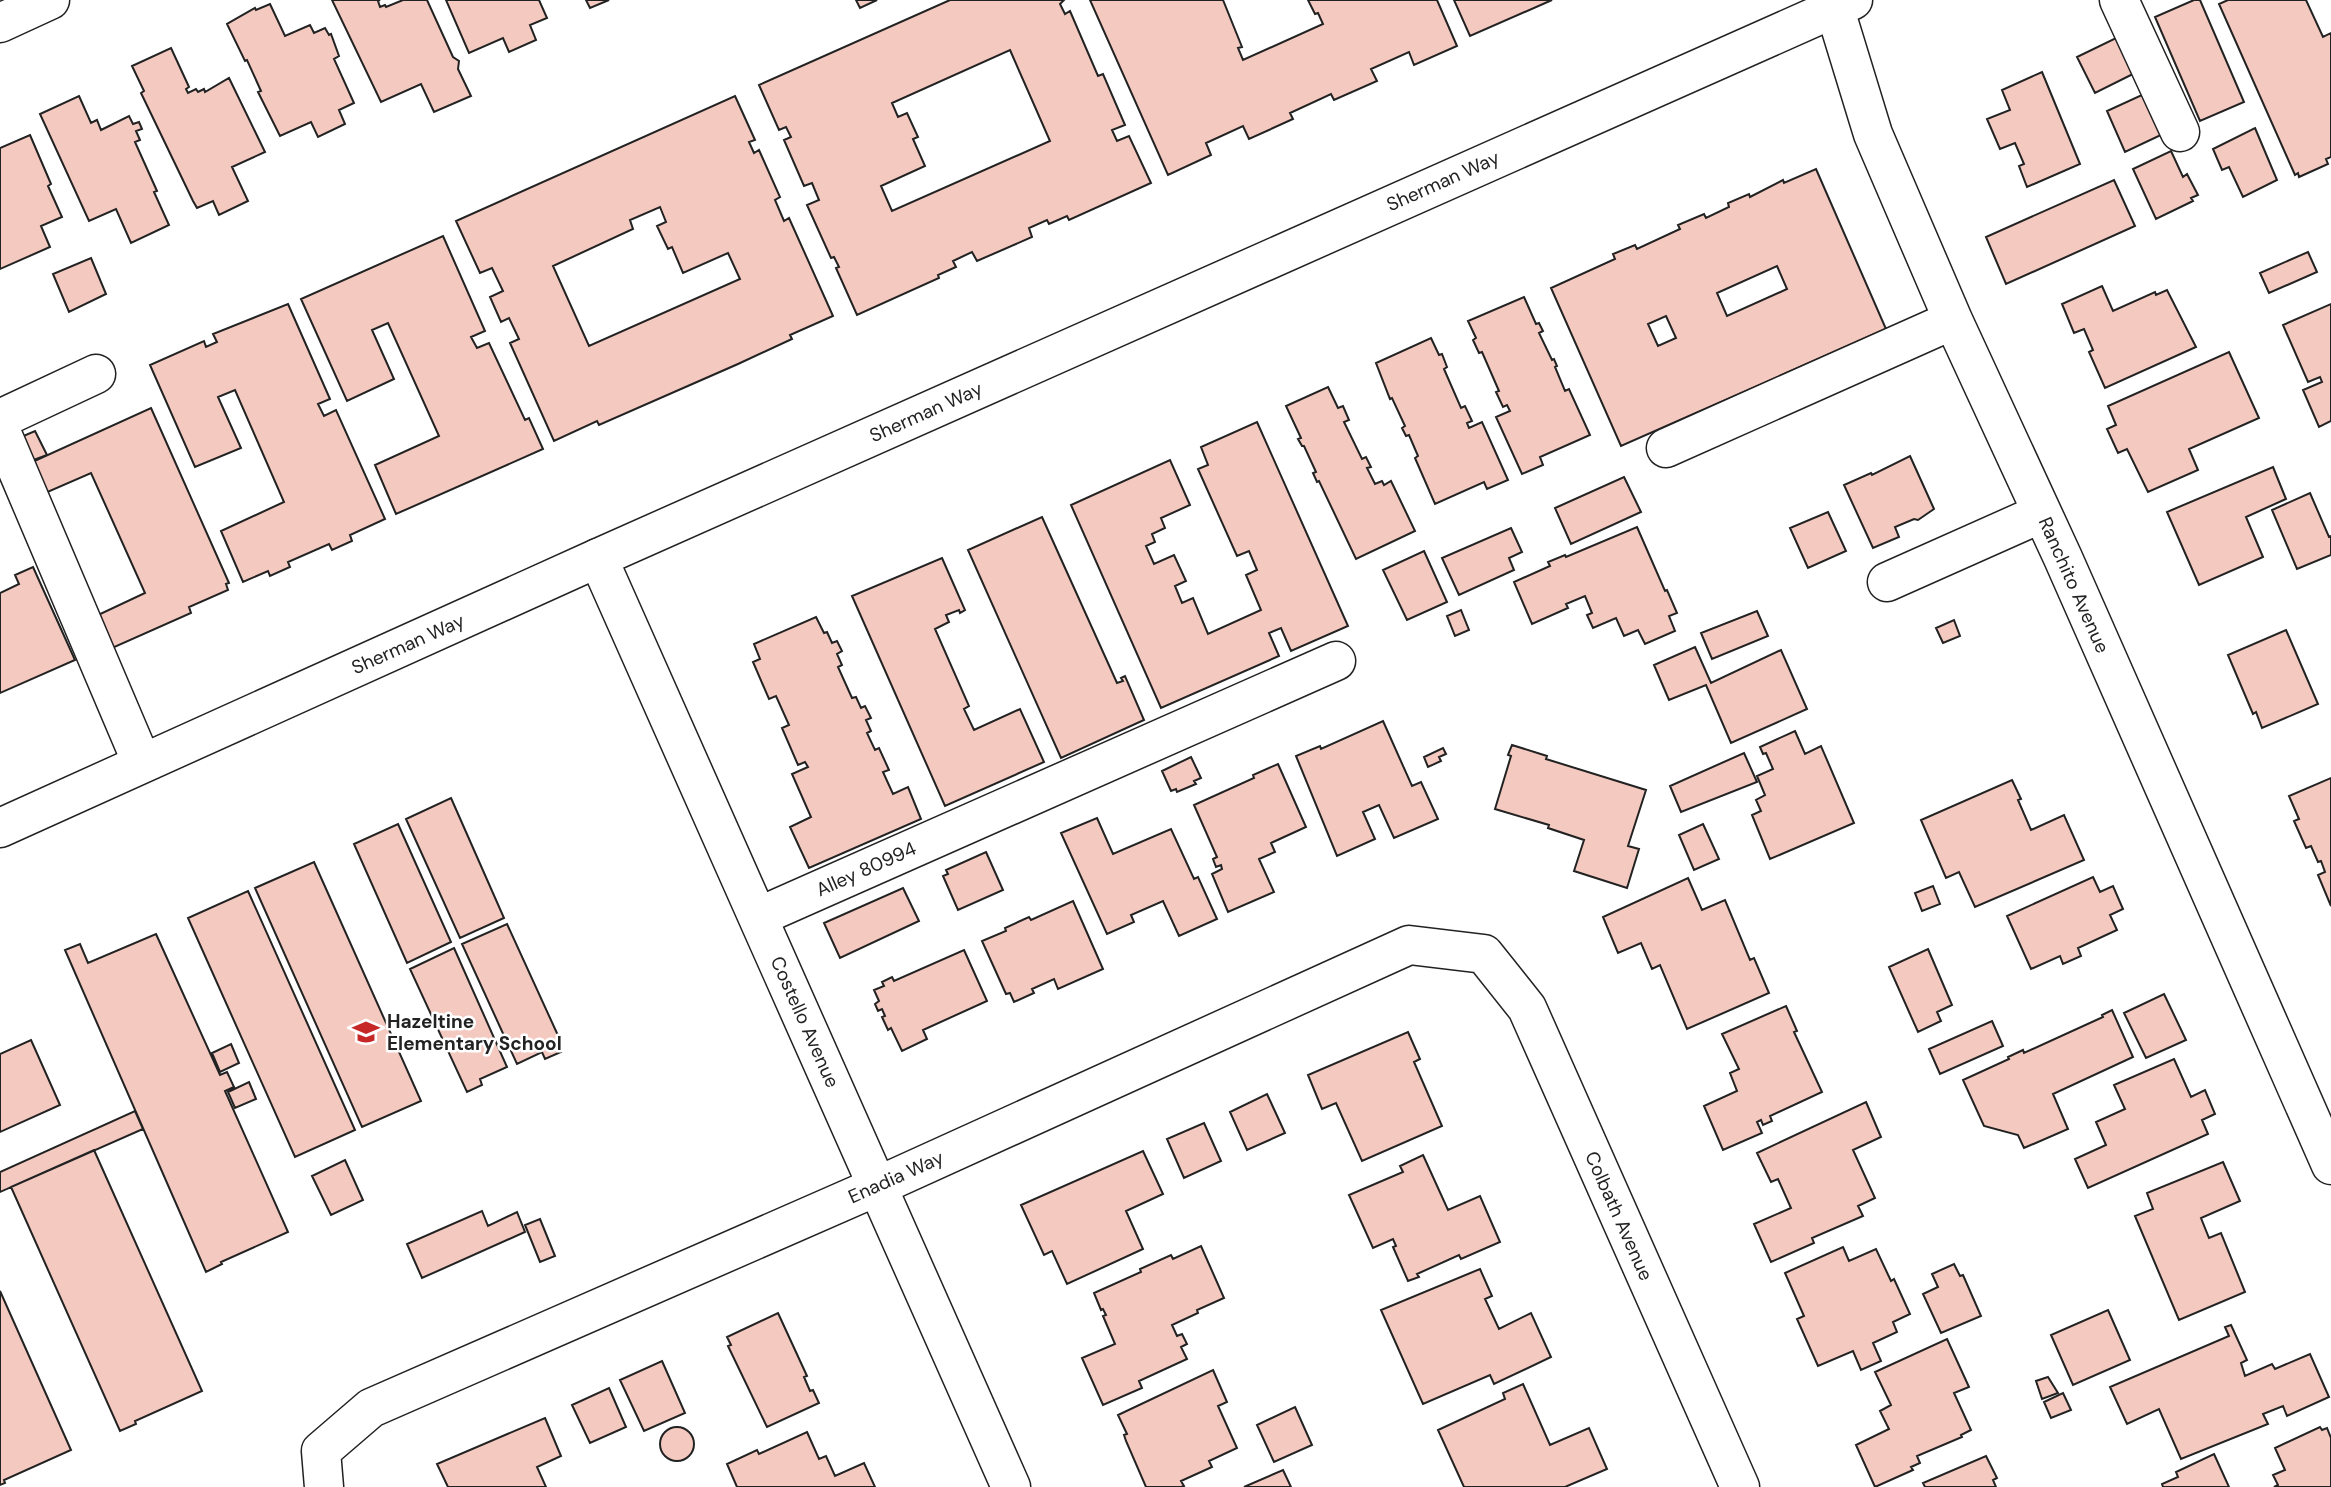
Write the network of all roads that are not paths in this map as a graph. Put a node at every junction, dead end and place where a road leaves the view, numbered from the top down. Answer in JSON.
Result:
{"nodes":[{"id":1,"x":50,"y":0,"type":"edge"},
{"id":2,"x":2119,"y":0,"type":"edge"},
{"id":3,"x":1840,"y":3,"type":"edge"},
{"id":4,"x":0,"y":23,"type":"edge"},
{"id":5,"x":2180,"y":132,"type":"dead end"},
{"id":6,"x":1953,"y":320,"type":"junction"},
{"id":7,"x":96,"y":374,"type":"dead end"},
{"id":8,"x":0,"y":419,"type":"edge"},
{"id":9,"x":0,"y":429,"type":"edge"},
{"id":10,"x":1666,"y":448,"type":"dead end"},
{"id":11,"x":2042,"y":513,"type":"junction"},
{"id":12,"x":598,"y":558,"type":"junction"},
{"id":13,"x":1887,"y":582,"type":"dead end"},
{"id":14,"x":1336,"y":661,"type":"dead end"},
{"id":15,"x":142,"y":763,"type":"junction"},
{"id":16,"x":0,"y":828,"type":"edge"},
{"id":17,"x":758,"y":917,"type":"junction"},
{"id":18,"x":1484,"y":954,"type":"joint"},
{"id":19,"x":2331,"y":1165,"type":"edge"},
{"id":20,"x":877,"y":1186,"type":"junction"},
{"id":21,"x":323,"y":1469,"type":"edge"},
{"id":22,"x":1011,"y":1487,"type":"edge"},
{"id":23,"x":1740,"y":1487,"type":"edge"}],
"edges":[{"from":1,"to":4,"type":"street"},
{"from":2,"to":5,"type":"street"},
{"from":3,"to":6,"type":"street","name":"Ranchito Avenue"},
{"from":3,"to":12,"type":"street","name":"Sherman Way"},
{"from":6,"to":10,"type":"street"},
{"from":6,"to":11,"type":"street","name":"Ranchito Avenue"},
{"from":7,"to":8,"type":"street"},
{"from":9,"to":15,"type":"street"},
{"from":11,"to":13,"type":"street"},
{"from":11,"to":19,"type":"street","name":"Ranchito Avenue"},
{"from":12,"to":15,"type":"street","name":"Sherman Way"},
{"from":12,"to":17,"type":"street","name":"Costello Avenue"},
{"from":14,"to":17,"type":"street","name":"Alley 80994"},
{"from":15,"to":16,"type":"street","name":"Sherman Way"},
{"from":17,"to":20,"type":"street","name":"Costello Avenue"},
{"from":18,"to":20,"type":"street","name":"Enadia Way"},
{"from":18,"to":23,"type":"street","name":"Colbath Avenue"},
{"from":20,"to":21,"type":"street","name":"Enadia Way"},
{"from":20,"to":22,"type":"street","name":"Costello Avenue"}]}
